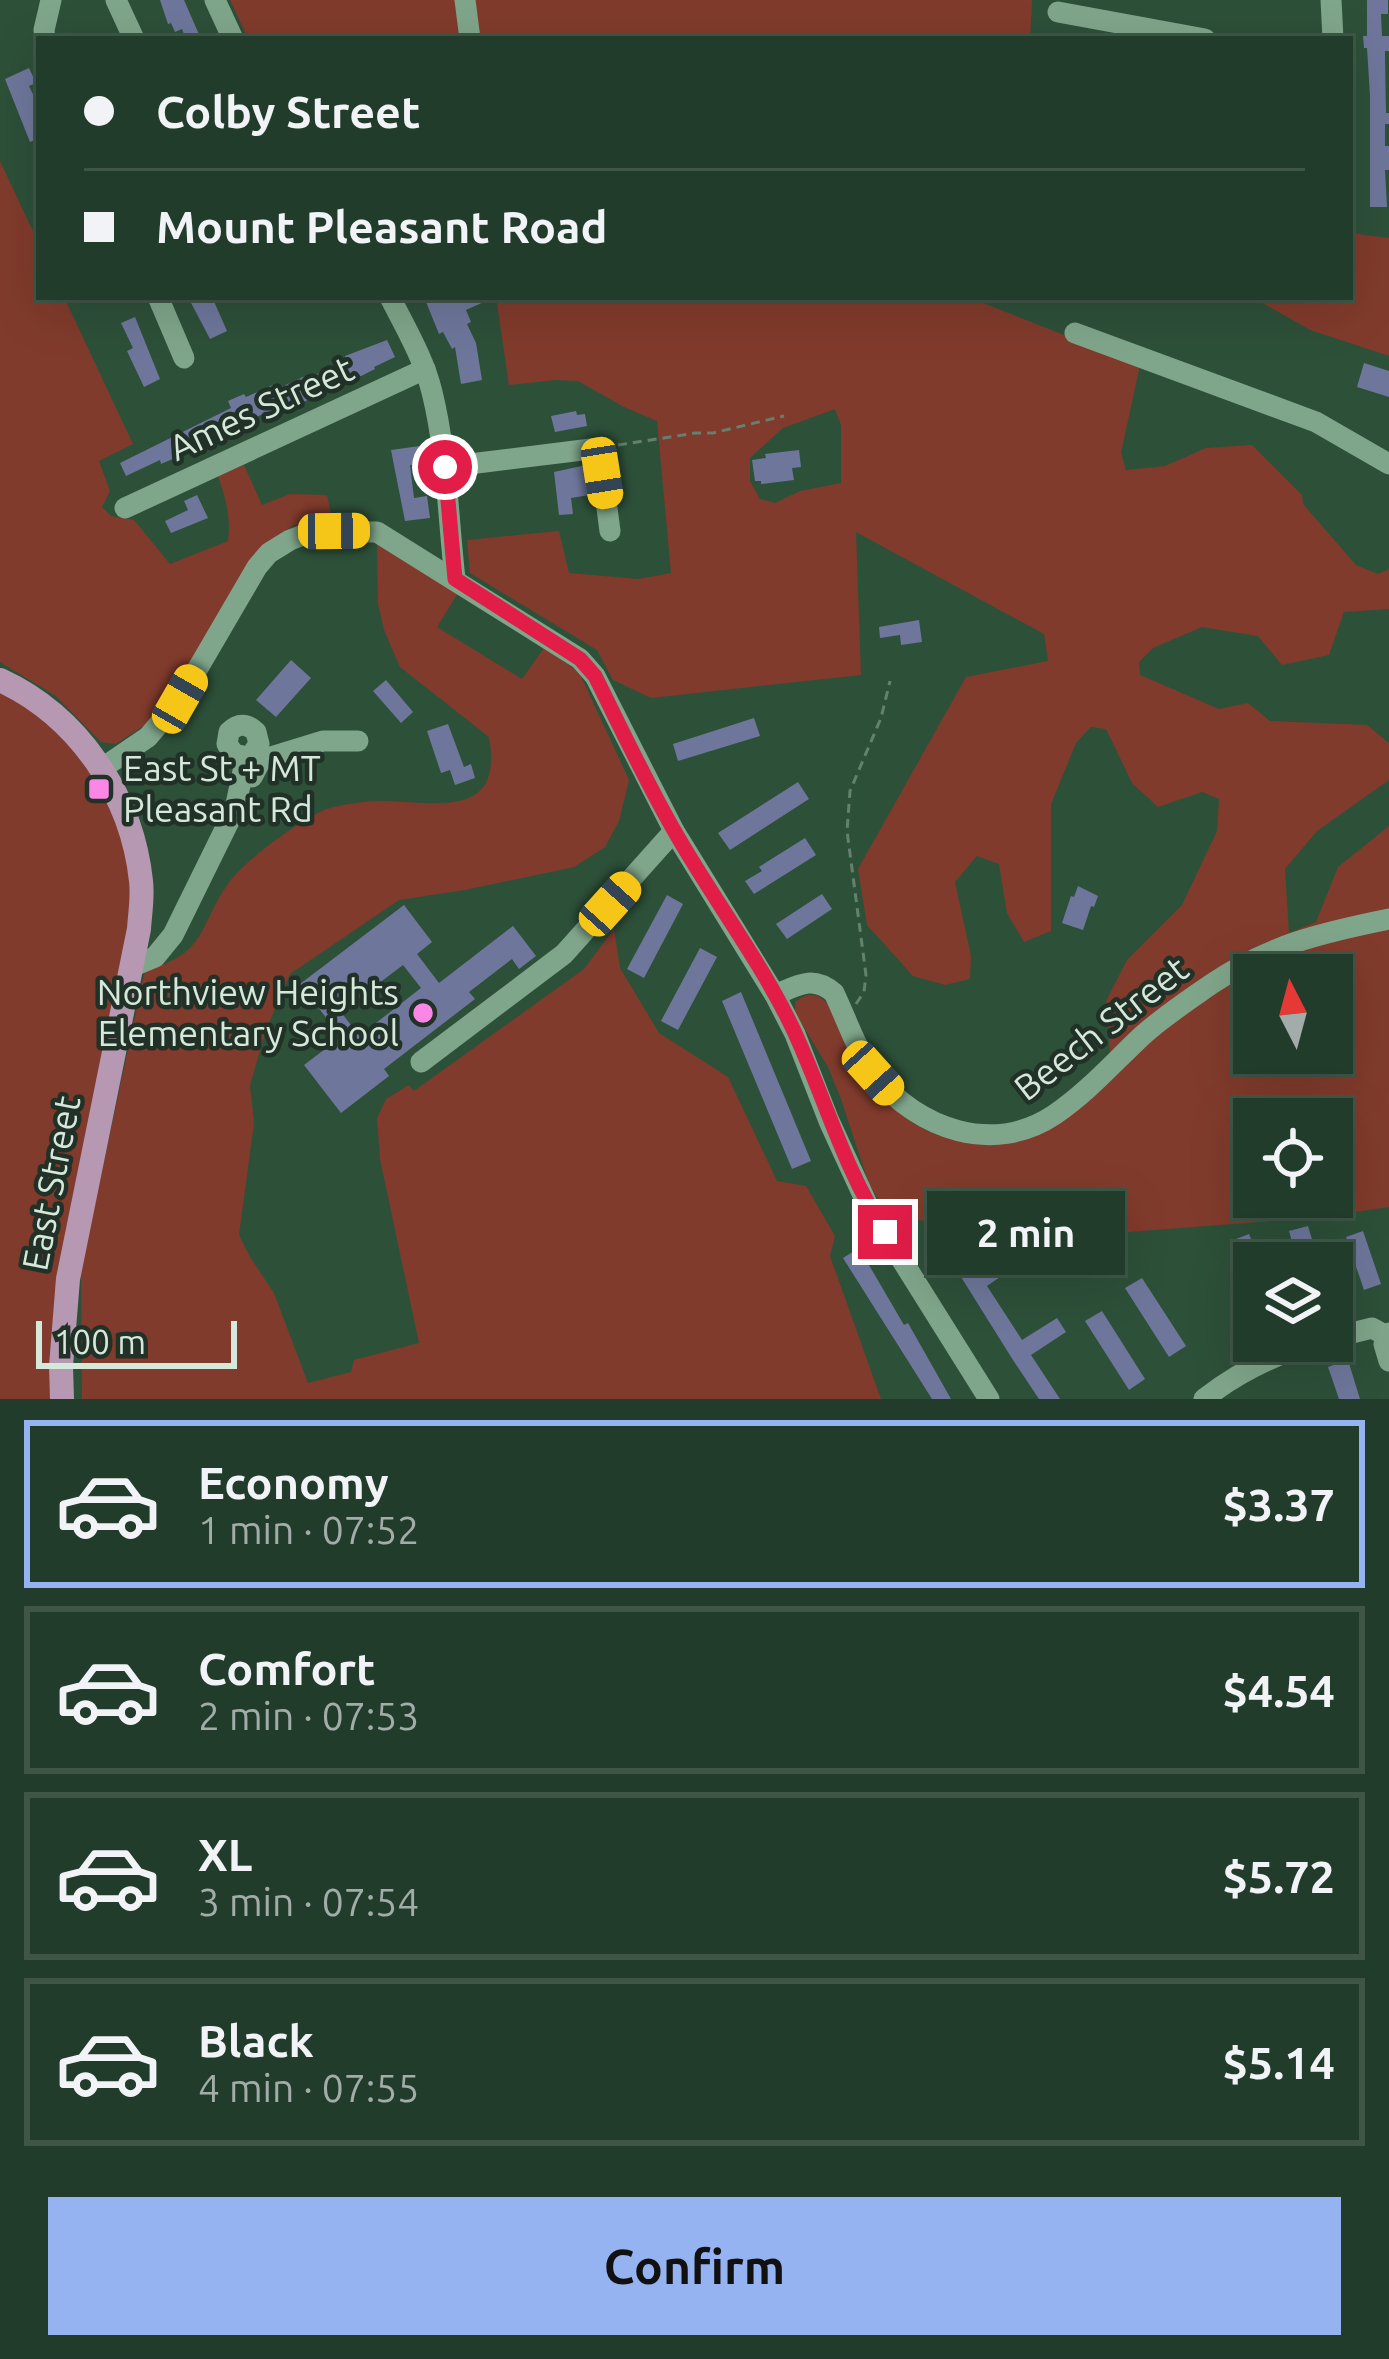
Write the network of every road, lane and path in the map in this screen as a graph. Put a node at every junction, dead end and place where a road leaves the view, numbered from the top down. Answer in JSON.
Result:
{"nodes":[{"id":1,"x":51,"y":0,"type":"edge"},
{"id":2,"x":116,"y":0,"type":"edge"},
{"id":3,"x":215,"y":0,"type":"edge"},
{"id":4,"x":465,"y":0,"type":"edge"},
{"id":5,"x":1331,"y":0,"type":"edge"},
{"id":6,"x":1058,"y":12,"type":"dead end"},
{"id":7,"x":45,"y":36,"type":"edge"},
{"id":8,"x":133,"y":36,"type":"edge"},
{"id":9,"x":232,"y":36,"type":"edge"},
{"id":10,"x":470,"y":36,"type":"edge"},
{"id":11,"x":1189,"y":36,"type":"edge"},
{"id":12,"x":1333,"y":36,"type":"edge"},
{"id":13,"x":159,"y":300,"type":"edge"},
{"id":14,"x":391,"y":300,"type":"edge"},
{"id":15,"x":1075,"y":333,"type":"dead end"},
{"id":16,"x":184,"y":358,"type":"dead end"},
{"id":17,"x":425,"y":369,"type":"junction"},
{"id":18,"x":784,"y":416,"type":"dead end"},
{"id":19,"x":598,"y":448,"type":"junction"},
{"id":20,"x":1389,"y":464,"type":"edge"},
{"id":21,"x":445,"y":467,"type":"junction"},
{"id":22,"x":125,"y":508,"type":"dead end"},
{"id":23,"x":610,"y":531,"type":"dead end"},
{"id":24,"x":455,"y":579,"type":"junction"},
{"id":25,"x":0,"y":680,"type":"edge"},
{"id":26,"x":890,"y":681,"type":"dead end"},
{"id":27,"x":358,"y":740,"type":"dead end"},
{"id":28,"x":246,"y":757,"type":"dead end"},
{"id":29,"x":101,"y":769,"type":"junction"},
{"id":30,"x":235,"y":809,"type":"junction"},
{"id":31,"x":674,"y":831,"type":"junction"},
{"id":32,"x":1389,"y":920,"type":"edge"},
{"id":33,"x":131,"y":967,"type":"junction"},
{"id":34,"x":775,"y":994,"type":"junction"},
{"id":35,"x":846,"y":1018,"type":"junction"},
{"id":36,"x":422,"y":1062,"type":"dead end"},
{"id":37,"x":1353,"y":1333,"type":"edge"},
{"id":38,"x":1388,"y":1334,"type":"edge"},
{"id":39,"x":1389,"y":1361,"type":"edge"},
{"id":40,"x":1262,"y":1362,"type":"edge"},
{"id":41,"x":62,"y":1399,"type":"edge"},
{"id":42,"x":989,"y":1399,"type":"edge"},
{"id":43,"x":1204,"y":1399,"type":"edge"}],
"edges":[{"from":1,"to":7,"type":"street"},
{"from":2,"to":8,"type":"street"},
{"from":3,"to":9,"type":"street"},
{"from":4,"to":10,"type":"street"},
{"from":5,"to":12,"type":"street"},
{"from":6,"to":11,"type":"street"},
{"from":13,"to":16,"type":"street"},
{"from":14,"to":17,"type":"street"},
{"from":15,"to":20,"type":"street"},
{"from":17,"to":21,"type":"street"},
{"from":17,"to":22,"type":"street","name":"Ames Street"},
{"from":18,"to":19,"type":"path"},
{"from":19,"to":21,"type":"street"},
{"from":19,"to":23,"type":"street"},
{"from":21,"to":24,"type":"street"},
{"from":24,"to":29,"type":"street"},
{"from":24,"to":31,"type":"street"},
{"from":25,"to":29,"type":"main road","name":"East Street"},
{"from":26,"to":35,"type":"path"},
{"from":27,"to":30,"type":"street"},
{"from":28,"to":30,"type":"street"},
{"from":29,"to":33,"type":"main road","name":"East Street"},
{"from":30,"to":33,"type":"street"},
{"from":31,"to":34,"type":"street"},
{"from":31,"to":36,"type":"street"},
{"from":32,"to":35,"type":"street","name":"Beech Street"},
{"from":33,"to":41,"type":"main road","name":"East Street"},
{"from":34,"to":35,"type":"street","name":"Beech Street"},
{"from":34,"to":42,"type":"street"},
{"from":37,"to":38,"type":"street"},
{"from":38,"to":39,"type":"street"},
{"from":40,"to":43,"type":"street"}]}
